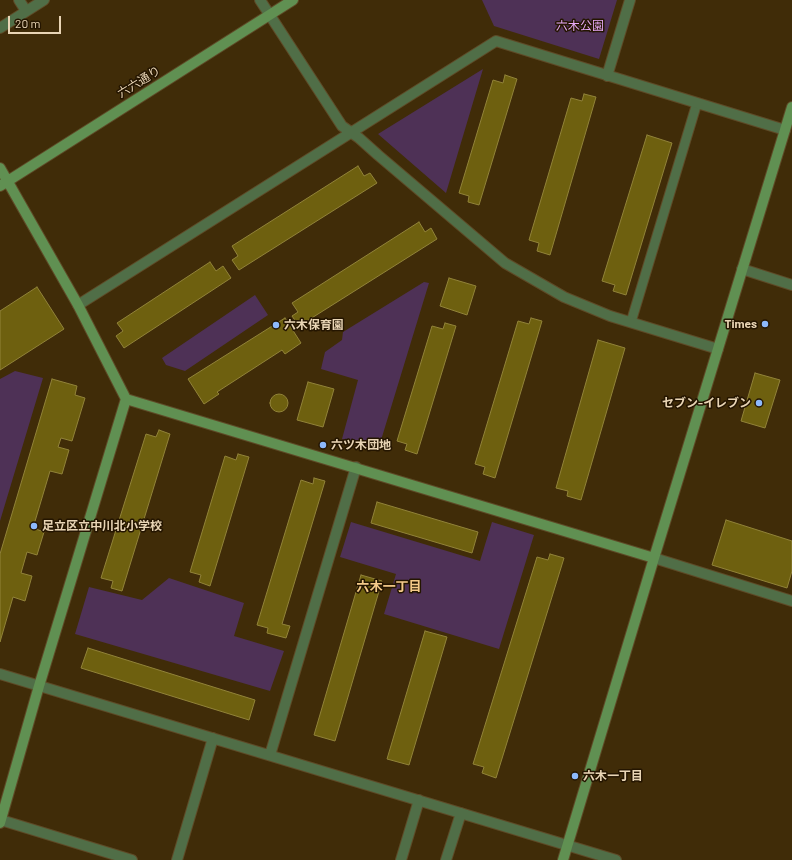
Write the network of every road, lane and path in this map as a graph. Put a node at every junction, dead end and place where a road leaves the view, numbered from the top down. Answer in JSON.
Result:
{"nodes":[{"id":1,"x":19,"y":0,"type":"edge"},
{"id":2,"x":44,"y":0,"type":"edge"},
{"id":3,"x":260,"y":0,"type":"edge"},
{"id":4,"x":293,"y":0,"type":"edge"},
{"id":5,"x":630,"y":0,"type":"edge"},
{"id":6,"x":26,"y":11,"type":"junction"},
{"id":7,"x":270,"y":15,"type":"junction"},
{"id":8,"x":0,"y":28,"type":"edge"},
{"id":9,"x":608,"y":76,"type":"junction"},
{"id":10,"x":697,"y":103,"type":"junction"},
{"id":11,"x":792,"y":107,"type":"edge"},
{"id":12,"x":785,"y":130,"type":"junction"},
{"id":13,"x":352,"y":132,"type":"junction"},
{"id":14,"x":0,"y":168,"type":"edge"},
{"id":15,"x":4,"y":183,"type":"edge"},
{"id":16,"x":742,"y":269,"type":"junction"},
{"id":17,"x":792,"y":285,"type":"edge"},
{"id":18,"x":78,"y":305,"type":"junction"},
{"id":19,"x":631,"y":322,"type":"junction"},
{"id":20,"x":718,"y":349,"type":"junction"},
{"id":21,"x":126,"y":399,"type":"junction"},
{"id":22,"x":356,"y":467,"type":"junction"},
{"id":23,"x":654,"y":558,"type":"junction"},
{"id":24,"x":792,"y":600,"type":"edge"},
{"id":25,"x":0,"y":674,"type":"edge"},
{"id":26,"x":39,"y":686,"type":"junction"},
{"id":27,"x":213,"y":738,"type":"junction"},
{"id":28,"x":270,"y":755,"type":"junction"},
{"id":29,"x":419,"y":800,"type":"junction"},
{"id":30,"x":461,"y":813,"type":"junction"},
{"id":31,"x":1,"y":818,"type":"edge"},
{"id":32,"x":568,"y":845,"type":"junction"},
{"id":33,"x":132,"y":860,"type":"edge"},
{"id":34,"x":177,"y":860,"type":"edge"},
{"id":35,"x":401,"y":860,"type":"edge"},
{"id":36,"x":446,"y":860,"type":"edge"},
{"id":37,"x":563,"y":860,"type":"edge"},
{"id":38,"x":616,"y":860,"type":"edge"}],
"edges":[{"from":1,"to":6,"type":"street"},
{"from":2,"to":6,"type":"street"},
{"from":3,"to":7,"type":"street"},
{"from":4,"to":7,"type":"street","name":"六六通り"},
{"from":5,"to":9,"type":"street"},
{"from":6,"to":8,"type":"street"},
{"from":7,"to":13,"type":"street"},
{"from":7,"to":15,"type":"street","name":"六六通り"},
{"from":9,"to":10,"type":"street"},
{"from":9,"to":13,"type":"street"},
{"from":10,"to":12,"type":"street"},
{"from":10,"to":19,"type":"lane"},
{"from":11,"to":12,"type":"street"},
{"from":12,"to":16,"type":"street"},
{"from":13,"to":18,"type":"street"},
{"from":13,"to":19,"type":"street"},
{"from":14,"to":15,"type":"street"},
{"from":15,"to":18,"type":"street"},
{"from":16,"to":17,"type":"street"},
{"from":16,"to":20,"type":"street"},
{"from":18,"to":21,"type":"street"},
{"from":19,"to":20,"type":"street"},
{"from":20,"to":23,"type":"street"},
{"from":21,"to":22,"type":"street"},
{"from":21,"to":26,"type":"street"},
{"from":22,"to":23,"type":"street"},
{"from":22,"to":28,"type":"street"},
{"from":23,"to":24,"type":"street"},
{"from":23,"to":32,"type":"street"},
{"from":25,"to":26,"type":"street"},
{"from":26,"to":27,"type":"street"},
{"from":26,"to":31,"type":"street"},
{"from":27,"to":28,"type":"street"},
{"from":27,"to":34,"type":"street"},
{"from":28,"to":29,"type":"street"},
{"from":29,"to":30,"type":"street"},
{"from":29,"to":35,"type":"street"},
{"from":30,"to":32,"type":"street"},
{"from":30,"to":36,"type":"street"},
{"from":31,"to":33,"type":"street"},
{"from":32,"to":37,"type":"street"},
{"from":32,"to":38,"type":"street"}]}
